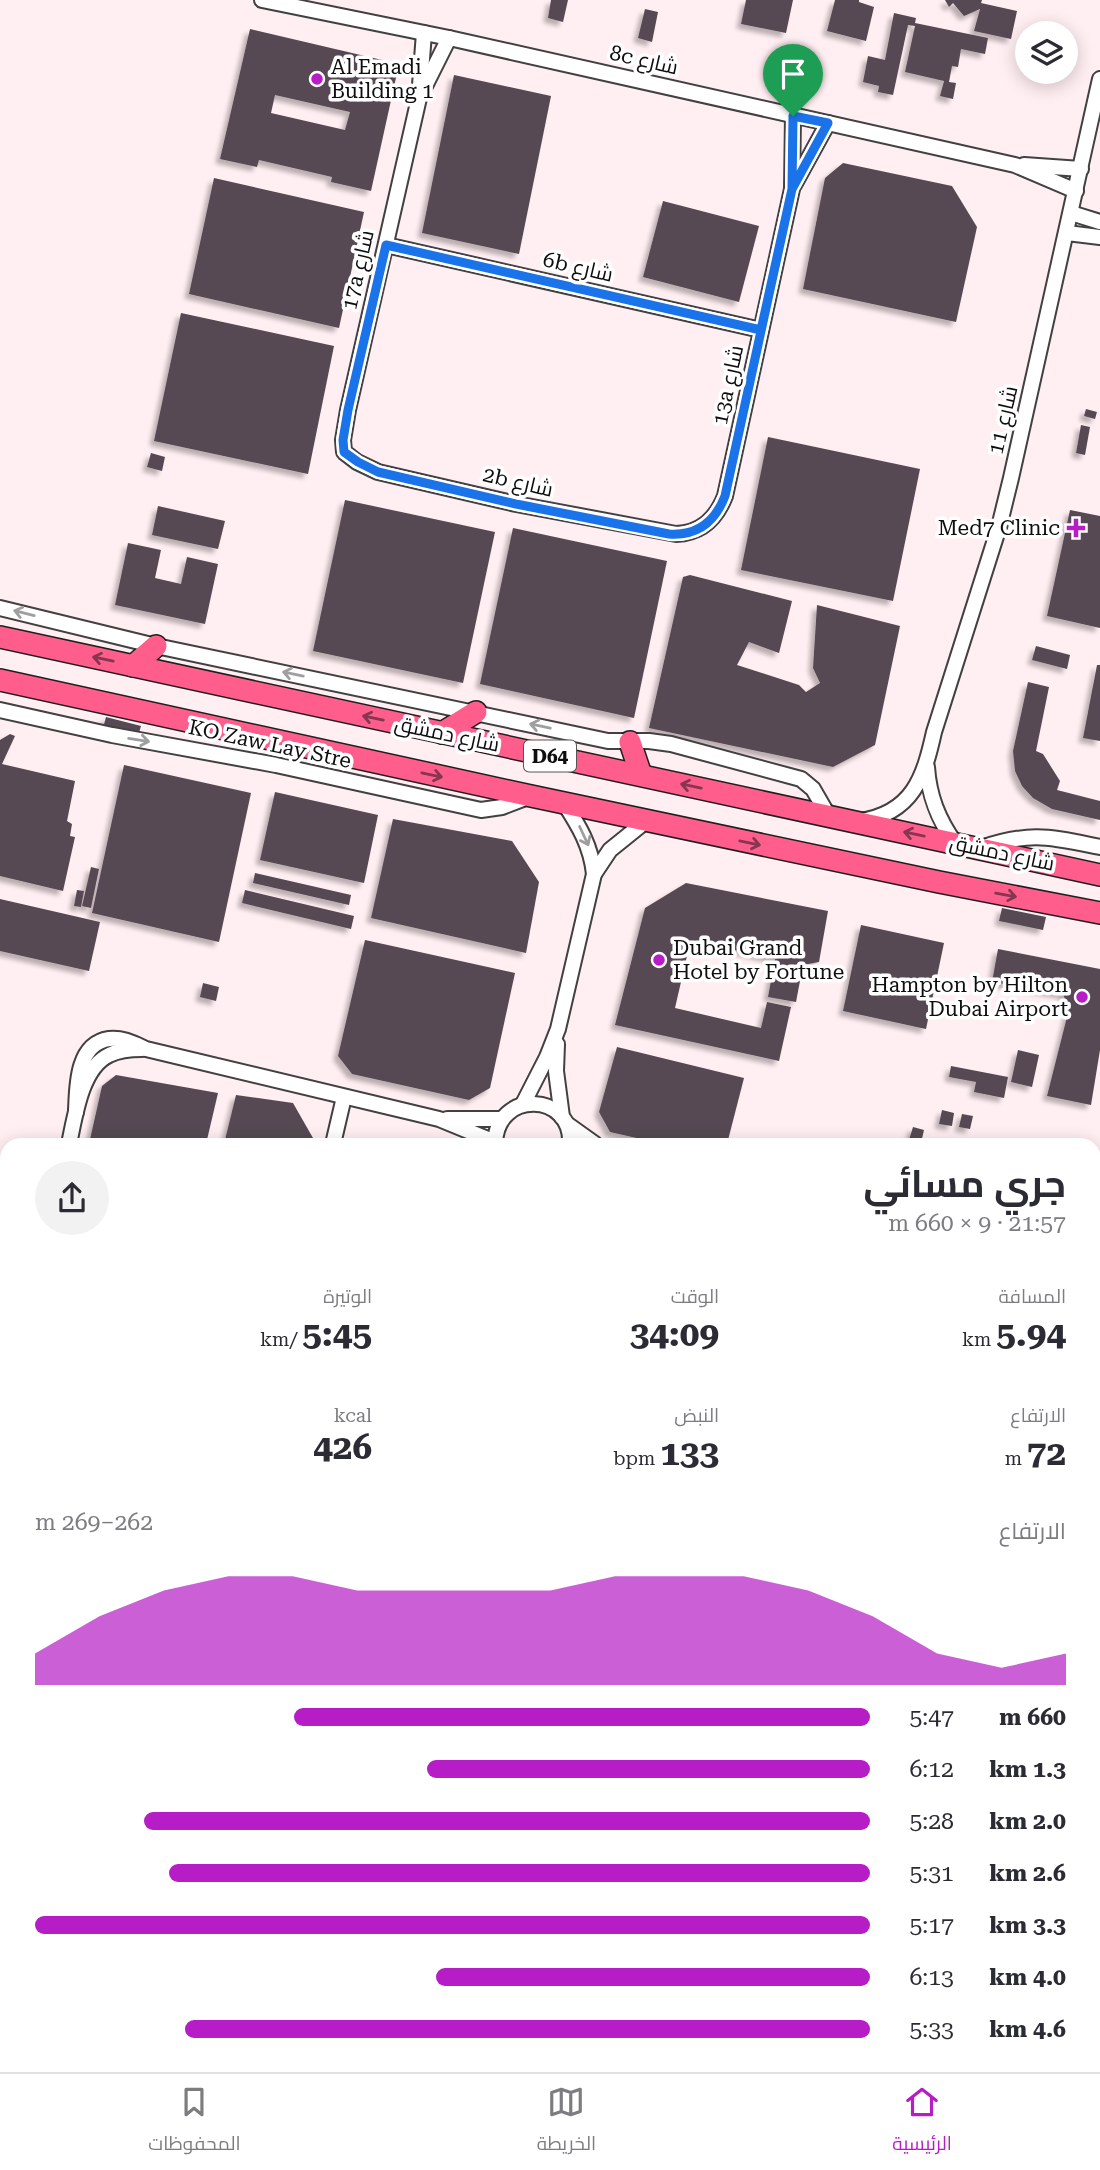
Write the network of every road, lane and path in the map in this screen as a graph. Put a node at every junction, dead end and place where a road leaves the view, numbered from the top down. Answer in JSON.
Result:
{"nodes":[{"id":1,"x":262,"y":0,"type":"edge"},
{"id":2,"x":424,"y":33,"type":"junction"},
{"id":3,"x":449,"y":38,"type":"junction"},
{"id":4,"x":1100,"y":79,"type":"edge"},
{"id":5,"x":419,"y":99,"type":"junction"},
{"id":6,"x":793,"y":116,"type":"junction"},
{"id":7,"x":828,"y":123,"type":"junction"},
{"id":8,"x":1015,"y":165,"type":"junction"},
{"id":9,"x":1081,"y":169,"type":"junction"},
{"id":10,"x":792,"y":189,"type":"junction"},
{"id":11,"x":1076,"y":191,"type":"junction"},
{"id":12,"x":1071,"y":213,"type":"junction"},
{"id":13,"x":1100,"y":222,"type":"edge"},
{"id":14,"x":1067,"y":233,"type":"junction"},
{"id":15,"x":1100,"y":237,"type":"edge"},
{"id":16,"x":386,"y":245,"type":"junction"},
{"id":17,"x":761,"y":330,"type":"junction"},
{"id":18,"x":344,"y":452,"type":"joint"},
{"id":19,"x":689,"y":533,"type":"joint"},
{"id":20,"x":0,"y":608,"type":"edge"},
{"id":21,"x":0,"y":637,"type":"edge"},
{"id":22,"x":156,"y":646,"type":"junction"},
{"id":23,"x":133,"y":666,"type":"junction"},
{"id":24,"x":0,"y":680,"type":"edge"},
{"id":25,"x":0,"y":710,"type":"edge"},
{"id":26,"x":476,"y":712,"type":"junction"},
{"id":27,"x":442,"y":733,"type":"junction"},
{"id":28,"x":630,"y":742,"type":"junction"},
{"id":29,"x":926,"y":765,"type":"junction"},
{"id":30,"x":641,"y":775,"type":"junction"},
{"id":31,"x":530,"y":796,"type":"junction"},
{"id":32,"x":564,"y":803,"type":"junction"},
{"id":33,"x":828,"y":815,"type":"junction"},
{"id":34,"x":646,"y":821,"type":"junction"},
{"id":35,"x":855,"y":821,"type":"junction"},
{"id":36,"x":955,"y":843,"type":"junction"},
{"id":37,"x":1100,"y":847,"type":"edge"},
{"id":38,"x":978,"y":849,"type":"junction"},
{"id":39,"x":594,"y":874,"type":"junction"},
{"id":40,"x":1100,"y":874,"type":"edge"},
{"id":41,"x":1100,"y":913,"type":"edge"},
{"id":42,"x":558,"y":1029,"type":"junction"},
{"id":43,"x":344,"y":1097,"type":"junction"},
{"id":44,"x":523,"y":1104,"type":"junction"},
{"id":45,"x":439,"y":1119,"type":"junction"},
{"id":46,"x":502,"y":1119,"type":"junction"},
{"id":47,"x":564,"y":1121,"type":"junction"},
{"id":48,"x":70,"y":1138,"type":"edge"},
{"id":49,"x":334,"y":1138,"type":"edge"},
{"id":50,"x":483,"y":1138,"type":"edge"},
{"id":51,"x":496,"y":1138,"type":"edge"},
{"id":52,"x":571,"y":1138,"type":"edge"},
{"id":53,"x":587,"y":1138,"type":"edge"}],
"edges":[{"from":1,"to":2,"type":"street","name":"8c شارع"},
{"from":2,"to":3,"type":"street","name":"8c شارع"},
{"from":2,"to":5,"type":"street","name":"17a شارع"},
{"from":3,"to":5,"type":"street","name":"17a شارع"},
{"from":3,"to":6,"type":"street","name":"8c شارع"},
{"from":4,"to":9,"type":"street","name":"شارع 11"},
{"from":5,"to":16,"type":"street","name":"17a شارع"},
{"from":6,"to":7,"type":"street","name":"8c شارع"},
{"from":6,"to":10,"type":"street","name":"13a شارع"},
{"from":7,"to":8,"type":"street","name":"8c شارع"},
{"from":7,"to":10,"type":"street","name":"13a شارع"},
{"from":8,"to":9,"type":"street","name":"8c شارع"},
{"from":8,"to":11,"type":"street","name":"8c شارع"},
{"from":9,"to":11,"type":"street","name":"شارع 11"},
{"from":10,"to":17,"type":"street","name":"13a شارع"},
{"from":11,"to":12,"type":"street","name":"شارع 11"},
{"from":12,"to":13,"type":"street"},
{"from":12,"to":14,"type":"street","name":"شارع 11"},
{"from":14,"to":15,"type":"street"},
{"from":14,"to":29,"type":"street","name":"شارع 11"},
{"from":16,"to":17,"type":"street","name":"6b شارع"},
{"from":16,"to":18,"type":"street","name":"17a شارع"},
{"from":17,"to":19,"type":"street","name":"13a شارع"},
{"from":18,"to":19,"type":"street","name":"2b شارع"},
{"from":22,"to":20,"type":"street","one_way":true},
{"from":23,"to":21,"type":"main road","name":"شارع دمشق","number":"D64","one_way":true},
{"from":22,"to":23,"type":"main road"},
{"from":26,"to":22,"type":"street","one_way":true},
{"from":27,"to":23,"type":"main road","name":"شارع دمشق","number":"D64","one_way":true},
{"from":24,"to":31,"type":"main road","name":"شارع دمشق","number":"D64","one_way":true},
{"from":25,"to":31,"type":"street","name":"KO Zaw Lay Stre","one_way":true},
{"from":26,"to":27,"type":"main road"},
{"from":28,"to":26,"type":"street","one_way":true},
{"from":27,"to":30,"type":"main road","name":"شارع دمشق","number":"D64"},
{"from":28,"to":30,"type":"main road"},
{"from":28,"to":33,"type":"street"},
{"from":29,"to":35,"type":"street","name":"شارع 11"},
{"from":29,"to":36,"type":"street","name":"شارع 11"},
{"from":33,"to":30,"type":"main road","name":"شارع دمشق","number":"D64","one_way":true},
{"from":31,"to":32,"type":"main road","name":"شارع دمشق","number":"D64"},
{"from":32,"to":34,"type":"main road","name":"شارع دمشق","number":"D64"},
{"from":32,"to":39,"type":"street","one_way":true},
{"from":33,"to":35,"type":"main road","name":"شارع دمشق","number":"D64"},
{"from":34,"to":39,"type":"street"},
{"from":34,"to":41,"type":"main road","name":"شارع دمشق","number":"D64","one_way":true},
{"from":36,"to":35,"type":"main road","name":"شارع دمشق","number":"D64","one_way":true},
{"from":36,"to":38,"type":"main road","name":"شارع دمشق","number":"D64"},
{"from":37,"to":38,"type":"street"},
{"from":38,"to":40,"type":"main road","name":"شارع دمشق","number":"D64"},
{"from":39,"to":42,"type":"street"},
{"from":42,"to":44,"type":"street"},
{"from":42,"to":47,"type":"street"},
{"from":43,"to":45,"type":"street"},
{"from":43,"to":48,"type":"street"},
{"from":43,"to":49,"type":"street"},
{"from":44,"to":46,"type":"street"},
{"from":44,"to":47,"type":"street"},
{"from":45,"to":46,"type":"street"},
{"from":45,"to":50,"type":"street"},
{"from":46,"to":51,"type":"street"},
{"from":47,"to":52,"type":"street"},
{"from":47,"to":53,"type":"street"}]}
